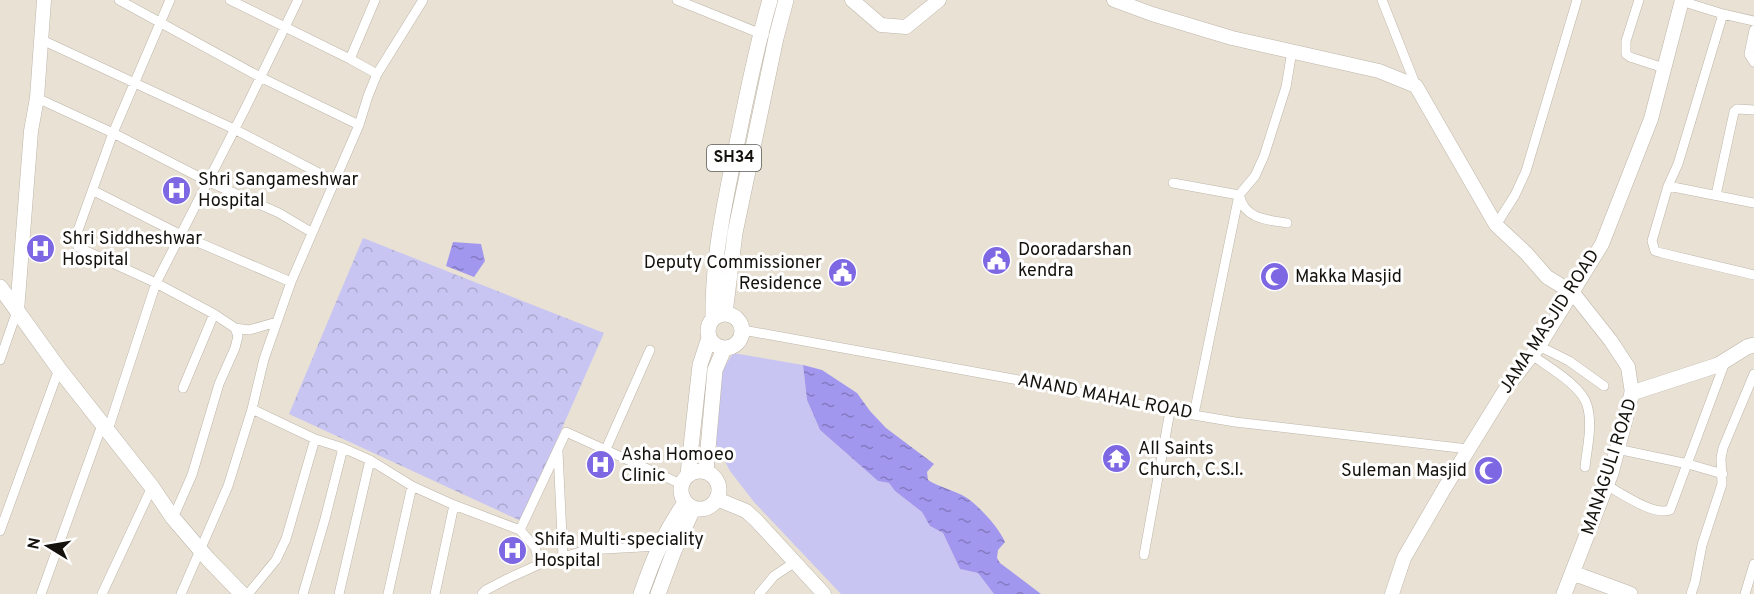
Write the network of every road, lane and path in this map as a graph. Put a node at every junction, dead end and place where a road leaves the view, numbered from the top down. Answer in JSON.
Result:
{"nodes":[{"id":1,"x":44,"y":0,"type":"edge"},
{"id":2,"x":119,"y":0,"type":"edge"},
{"id":3,"x":170,"y":0,"type":"edge"},
{"id":4,"x":231,"y":0,"type":"edge"},
{"id":5,"x":298,"y":0,"type":"edge"},
{"id":6,"x":375,"y":0,"type":"edge"},
{"id":7,"x":423,"y":0,"type":"edge"},
{"id":8,"x":677,"y":0,"type":"edge"},
{"id":9,"x":770,"y":0,"type":"edge"},
{"id":10,"x":786,"y":0,"type":"edge"},
{"id":11,"x":852,"y":0,"type":"edge"},
{"id":12,"x":939,"y":0,"type":"edge"},
{"id":13,"x":1114,"y":0,"type":"edge"},
{"id":14,"x":1382,"y":0,"type":"edge"},
{"id":15,"x":1577,"y":0,"type":"edge"},
{"id":16,"x":1639,"y":0,"type":"edge"},
{"id":17,"x":1682,"y":0,"type":"edge"},
{"id":18,"x":1723,"y":14,"type":"junction"},
{"id":19,"x":1754,"y":21,"type":"edge"},
{"id":20,"x":159,"y":22,"type":"junction"},
{"id":21,"x":285,"y":27,"type":"junction"},
{"id":22,"x":1754,"y":30,"type":"edge"},
{"id":23,"x":760,"y":34,"type":"junction"},
{"id":24,"x":776,"y":38,"type":"junction"},
{"id":25,"x":42,"y":40,"type":"junction"},
{"id":26,"x":1292,"y":51,"type":"junction"},
{"id":27,"x":350,"y":59,"type":"junction"},
{"id":28,"x":1754,"y":62,"type":"edge"},
{"id":29,"x":1664,"y":68,"type":"junction"},
{"id":30,"x":377,"y":75,"type":"junction"},
{"id":31,"x":260,"y":77,"type":"junction"},
{"id":32,"x":134,"y":82,"type":"junction"},
{"id":33,"x":1416,"y":86,"type":"junction"},
{"id":34,"x":36,"y":98,"type":"junction"},
{"id":35,"x":1754,"y":110,"type":"edge"},
{"id":36,"x":359,"y":125,"type":"junction"},
{"id":37,"x":234,"y":129,"type":"junction"},
{"id":38,"x":113,"y":133,"type":"junction"},
{"id":39,"x":207,"y":181,"type":"junction"},
{"id":40,"x":336,"y":182,"type":"junction"},
{"id":41,"x":1173,"y":183,"type":"dead end"},
{"id":42,"x":1668,"y":186,"type":"junction"},
{"id":43,"x":94,"y":191,"type":"junction"},
{"id":44,"x":1239,"y":195,"type":"junction"},
{"id":45,"x":1716,"y":195,"type":"junction"},
{"id":46,"x":1754,"y":203,"type":"edge"},
{"id":47,"x":1287,"y":222,"type":"dead end"},
{"id":48,"x":1496,"y":225,"type":"junction"},
{"id":49,"x":311,"y":232,"type":"junction"},
{"id":50,"x":181,"y":235,"type":"junction"},
{"id":51,"x":1754,"y":275,"type":"edge"},
{"id":52,"x":291,"y":282,"type":"junction"},
{"id":53,"x":156,"y":283,"type":"junction"},
{"id":54,"x":0,"y":287,"type":"edge"},
{"id":55,"x":1573,"y":294,"type":"junction"},
{"id":56,"x":17,"y":311,"type":"junction"},
{"id":57,"x":214,"y":314,"type":"junction"},
{"id":58,"x":719,"y":316,"type":"junction"},
{"id":59,"x":277,"y":322,"type":"junction"},
{"id":60,"x":235,"y":328,"type":"junction"},
{"id":61,"x":743,"y":330,"type":"junction"},
{"id":62,"x":709,"y":338,"type":"junction"},
{"id":63,"x":1754,"y":345,"type":"edge"},
{"id":64,"x":724,"y":349,"type":"junction"},
{"id":65,"x":650,"y":350,"type":"dead end"},
{"id":66,"x":1535,"y":351,"type":"junction"},
{"id":67,"x":0,"y":360,"type":"edge"},
{"id":68,"x":1725,"y":361,"type":"junction"},
{"id":69,"x":59,"y":369,"type":"junction"},
{"id":70,"x":1754,"y":374,"type":"edge"},
{"id":71,"x":1604,"y":386,"type":"dead end"},
{"id":72,"x":183,"y":388,"type":"dead end"},
{"id":73,"x":1632,"y":393,"type":"junction"},
{"id":74,"x":252,"y":409,"type":"junction"},
{"id":75,"x":1170,"y":411,"type":"junction"},
{"id":76,"x":1194,"y":414,"type":"junction"},
{"id":77,"x":106,"y":426,"type":"junction"},
{"id":78,"x":315,"y":439,"type":"junction"},
{"id":79,"x":343,"y":448,"type":"junction"},
{"id":80,"x":1468,"y":448,"type":"junction"},
{"id":81,"x":606,"y":449,"type":"junction"},
{"id":82,"x":1617,"y":449,"type":"junction"},
{"id":83,"x":558,"y":450,"type":"junction"},
{"id":84,"x":370,"y":460,"type":"junction"},
{"id":85,"x":1688,"y":464,"type":"junction"},
{"id":86,"x":1585,"y":467,"type":"dead end"},
{"id":87,"x":706,"y":471,"type":"junction"},
{"id":88,"x":1723,"y":474,"type":"junction"},
{"id":89,"x":685,"y":479,"type":"junction"},
{"id":90,"x":1606,"y":485,"type":"junction"},
{"id":91,"x":412,"y":486,"type":"junction"},
{"id":92,"x":152,"y":487,"type":"junction"},
{"id":93,"x":717,"y":499,"type":"junction"},
{"id":94,"x":454,"y":505,"type":"junction"},
{"id":95,"x":689,"y":506,"type":"junction"},
{"id":96,"x":173,"y":518,"type":"junction"},
{"id":97,"x":520,"y":530,"type":"junction"},
{"id":98,"x":0,"y":531,"type":"edge"},
{"id":99,"x":658,"y":546,"type":"junction"},
{"id":100,"x":200,"y":550,"type":"junction"},
{"id":101,"x":1144,"y":555,"type":"dead end"},
{"id":102,"x":563,"y":557,"type":"junction"},
{"id":103,"x":795,"y":562,"type":"junction"},
{"id":104,"x":540,"y":564,"type":"junction"},
{"id":105,"x":1754,"y":564,"type":"edge"},
{"id":106,"x":1573,"y":573,"type":"junction"},
{"id":107,"x":484,"y":592,"type":"edge"},
{"id":108,"x":41,"y":594,"type":"edge"},
{"id":109,"x":102,"y":594,"type":"edge"},
{"id":110,"x":181,"y":594,"type":"edge"},
{"id":111,"x":242,"y":594,"type":"edge"},
{"id":112,"x":248,"y":594,"type":"edge"},
{"id":113,"x":303,"y":594,"type":"edge"},
{"id":114,"x":339,"y":594,"type":"edge"},
{"id":115,"x":388,"y":594,"type":"edge"},
{"id":116,"x":435,"y":594,"type":"edge"},
{"id":117,"x":474,"y":594,"type":"edge"},
{"id":118,"x":641,"y":594,"type":"edge"},
{"id":119,"x":658,"y":594,"type":"edge"},
{"id":120,"x":759,"y":594,"type":"edge"},
{"id":121,"x":824,"y":594,"type":"edge"},
{"id":122,"x":1392,"y":594,"type":"edge"},
{"id":123,"x":1563,"y":594,"type":"edge"},
{"id":124,"x":1629,"y":594,"type":"edge"},
{"id":125,"x":1691,"y":594,"type":"edge"},
{"id":126,"x":1745,"y":594,"type":"edge"}],
"edges":[{"from":1,"to":25,"type":"street"},
{"from":2,"to":20,"type":"street"},
{"from":3,"to":20,"type":"street"},
{"from":4,"to":21,"type":"street"},
{"from":5,"to":21,"type":"street"},
{"from":6,"to":27,"type":"street"},
{"from":7,"to":30,"type":"street"},
{"from":8,"to":23,"type":"street"},
{"from":9,"to":23,"type":"main road","number":"SH34"},
{"from":10,"to":24,"type":"main road","number":"SH34"},
{"from":11,"to":12,"type":"street"},
{"from":13,"to":26,"type":"street"},
{"from":14,"to":33,"type":"street"},
{"from":15,"to":48,"type":"street"},
{"from":16,"to":29,"type":"street"},
{"from":17,"to":18,"type":"street"},
{"from":17,"to":29,"type":"street","name":"JAMA MASJID ROAD"},
{"from":18,"to":19,"type":"street"},
{"from":18,"to":42,"type":"street"},
{"from":20,"to":31,"type":"street"},
{"from":20,"to":32,"type":"street"},
{"from":21,"to":27,"type":"street"},
{"from":21,"to":31,"type":"street"},
{"from":22,"to":28,"type":"street"},
{"from":23,"to":24,"type":"street"},
{"from":23,"to":58,"type":"main road","number":"SH34"},
{"from":24,"to":58,"type":"main road","number":"SH34"},
{"from":25,"to":32,"type":"street"},
{"from":25,"to":34,"type":"street"},
{"from":26,"to":33,"type":"street"},
{"from":26,"to":44,"type":"street"},
{"from":27,"to":30,"type":"street"},
{"from":29,"to":55,"type":"street","name":"JAMA MASJID ROAD"},
{"from":30,"to":36,"type":"street"},
{"from":31,"to":36,"type":"street"},
{"from":31,"to":37,"type":"street"},
{"from":32,"to":37,"type":"street"},
{"from":32,"to":38,"type":"street"},
{"from":33,"to":48,"type":"street"},
{"from":34,"to":38,"type":"street"},
{"from":34,"to":56,"type":"street"},
{"from":35,"to":45,"type":"street"},
{"from":36,"to":40,"type":"street"},
{"from":37,"to":39,"type":"street"},
{"from":37,"to":40,"type":"street"},
{"from":38,"to":39,"type":"street"},
{"from":38,"to":43,"type":"street"},
{"from":39,"to":49,"type":"street"},
{"from":39,"to":50,"type":"street"},
{"from":40,"to":49,"type":"street"},
{"from":41,"to":44,"type":"street"},
{"from":42,"to":45,"type":"street"},
{"from":42,"to":51,"type":"street"},
{"from":43,"to":50,"type":"street"},
{"from":43,"to":53,"type":"street"},
{"from":44,"to":47,"type":"street"},
{"from":44,"to":76,"type":"street"},
{"from":45,"to":46,"type":"street"},
{"from":48,"to":55,"type":"street"},
{"from":49,"to":52,"type":"street"},
{"from":50,"to":52,"type":"street"},
{"from":50,"to":53,"type":"street"},
{"from":52,"to":59,"type":"street"},
{"from":53,"to":57,"type":"street"},
{"from":53,"to":77,"type":"street"},
{"from":54,"to":56,"type":"main road"},
{"from":55,"to":66,"type":"street","name":"JAMA MASJID ROAD"},
{"from":55,"to":73,"type":"street"},
{"from":56,"to":67,"type":"street"},
{"from":56,"to":69,"type":"main road"},
{"from":57,"to":60,"type":"street"},
{"from":57,"to":72,"type":"street"},
{"from":58,"to":61,"type":"main road"},
{"from":58,"to":62,"type":"main road","number":"SH34"},
{"from":59,"to":60,"type":"street"},
{"from":59,"to":74,"type":"street"},
{"from":60,"to":96,"type":"street"},
{"from":61,"to":64,"type":"main road"},
{"from":61,"to":75,"type":"street","name":"ANAND MAHAL ROAD"},
{"from":62,"to":64,"type":"main road"},
{"from":62,"to":89,"type":"main road","number":"SH34"},
{"from":63,"to":68,"type":"main road","name":"MANAGULI ROAD"},
{"from":64,"to":87,"type":"main road"},
{"from":65,"to":81,"type":"street"},
{"from":66,"to":71,"type":"street"},
{"from":66,"to":80,"type":"street","name":"JAMA MASJID ROAD"},
{"from":66,"to":86,"type":"street"},
{"from":68,"to":73,"type":"main road","name":"MANAGULI ROAD"},
{"from":68,"to":85,"type":"street"},
{"from":69,"to":77,"type":"main road"},
{"from":69,"to":98,"type":"street"},
{"from":70,"to":88,"type":"street"},
{"from":73,"to":82,"type":"main road","name":"MANAGULI ROAD"},
{"from":74,"to":78,"type":"street"},
{"from":74,"to":100,"type":"street"},
{"from":75,"to":76,"type":"street","name":"ANAND MAHAL ROAD"},
{"from":75,"to":101,"type":"street"},
{"from":76,"to":80,"type":"street","name":"ANAND MAHAL ROAD"},
{"from":77,"to":92,"type":"main road"},
{"from":77,"to":108,"type":"street"},
{"from":78,"to":79,"type":"street"},
{"from":78,"to":112,"type":"street"},
{"from":79,"to":84,"type":"street"},
{"from":79,"to":113,"type":"street"},
{"from":80,"to":122,"type":"street","name":"JAMA MASJID ROAD"},
{"from":81,"to":83,"type":"street"},
{"from":81,"to":89,"type":"street"},
{"from":82,"to":85,"type":"street"},
{"from":82,"to":90,"type":"main road","name":"MANAGULI ROAD"},
{"from":83,"to":97,"type":"street"},
{"from":83,"to":102,"type":"street"},
{"from":84,"to":91,"type":"street"},
{"from":84,"to":114,"type":"street"},
{"from":85,"to":88,"type":"street"},
{"from":85,"to":90,"type":"street"},
{"from":87,"to":89,"type":"main road"},
{"from":87,"to":93,"type":"main road"},
{"from":88,"to":125,"type":"street"},
{"from":89,"to":95,"type":"main road","number":"SH34"},
{"from":90,"to":106,"type":"main road","name":"MANAGULI ROAD"},
{"from":91,"to":94,"type":"street"},
{"from":91,"to":115,"type":"street"},
{"from":92,"to":96,"type":"main road"},
{"from":92,"to":109,"type":"street"},
{"from":93,"to":95,"type":"main road"},
{"from":93,"to":103,"type":"street"},
{"from":94,"to":97,"type":"street"},
{"from":94,"to":116,"type":"street"},
{"from":95,"to":99,"type":"main road"},
{"from":95,"to":119,"type":"main road"},
{"from":96,"to":100,"type":"main road"},
{"from":97,"to":104,"type":"street"},
{"from":99,"to":102,"type":"street"},
{"from":99,"to":118,"type":"main road"},
{"from":100,"to":110,"type":"street"},
{"from":100,"to":111,"type":"main road"},
{"from":102,"to":104,"type":"street"},
{"from":103,"to":120,"type":"street"},
{"from":103,"to":121,"type":"street"},
{"from":104,"to":107,"type":"street"},
{"from":105,"to":126,"type":"street"},
{"from":106,"to":123,"type":"main road","name":"MANAGULI ROAD"},
{"from":106,"to":124,"type":"main road"},
{"from":107,"to":117,"type":"street"}]}
